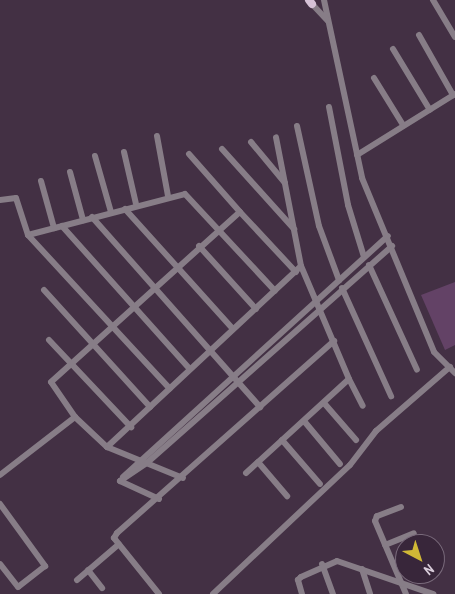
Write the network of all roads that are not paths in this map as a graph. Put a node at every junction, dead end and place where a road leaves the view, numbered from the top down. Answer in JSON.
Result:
{"nodes":[{"id":1,"x":324,"y":0,"type":"edge"},
{"id":2,"x":433,"y":0,"type":"edge"},
{"id":3,"x":310,"y":1,"type":"edge"},
{"id":4,"x":329,"y":22,"type":"junction"},
{"id":5,"x":419,"y":35,"type":"dead end"},
{"id":6,"x":455,"y":37,"type":"edge"},
{"id":7,"x":393,"y":49,"type":"dead end"},
{"id":8,"x":374,"y":78,"type":"dead end"},
{"id":9,"x":454,"y":95,"type":"edge"},
{"id":10,"x":329,"y":107,"type":"dead end"},
{"id":11,"x":430,"y":110,"type":"junction"},
{"id":12,"x":403,"y":125,"type":"junction"},
{"id":13,"x":297,"y":126,"type":"dead end"},
{"id":14,"x":157,"y":136,"type":"dead end"},
{"id":15,"x":276,"y":137,"type":"dead end"},
{"id":16,"x":251,"y":142,"type":"dead end"},
{"id":17,"x":222,"y":149,"type":"dead end"},
{"id":18,"x":124,"y":152,"type":"dead end"},
{"id":19,"x":189,"y":154,"type":"dead end"},
{"id":20,"x":357,"y":155,"type":"junction"},
{"id":21,"x":95,"y":156,"type":"dead end"},
{"id":22,"x":70,"y":172,"type":"dead end"},
{"id":23,"x":42,"y":181,"type":"dead end"},
{"id":24,"x":285,"y":184,"type":"junction"},
{"id":25,"x":168,"y":196,"type":"junction"},
{"id":26,"x":0,"y":200,"type":"edge"},
{"id":27,"x":136,"y":204,"type":"junction"},
{"id":28,"x":125,"y":208,"type":"junction"},
{"id":29,"x":111,"y":212,"type":"junction"},
{"id":30,"x":240,"y":212,"type":"junction"},
{"id":31,"x":92,"y":217,"type":"junction"},
{"id":32,"x":83,"y":220,"type":"junction"},
{"id":33,"x":62,"y":226,"type":"junction"},
{"id":34,"x":54,"y":228,"type":"junction"},
{"id":35,"x":220,"y":228,"type":"junction"},
{"id":36,"x":295,"y":230,"type":"junction"},
{"id":37,"x":28,"y":235,"type":"junction"},
{"id":38,"x":388,"y":236,"type":"junction"},
{"id":39,"x":199,"y":246,"type":"junction"},
{"id":40,"x":392,"y":246,"type":"junction"},
{"id":41,"x":364,"y":257,"type":"junction"},
{"id":42,"x":369,"y":265,"type":"junction"},
{"id":43,"x":301,"y":266,"type":"junction"},
{"id":44,"x":177,"y":267,"type":"junction"},
{"id":45,"x":296,"y":272,"type":"junction"},
{"id":46,"x":340,"y":280,"type":"junction"},
{"id":47,"x":155,"y":286,"type":"junction"},
{"id":48,"x":342,"y":288,"type":"junction"},
{"id":49,"x":44,"y":290,"type":"dead end"},
{"id":50,"x":276,"y":291,"type":"junction"},
{"id":51,"x":318,"y":299,"type":"junction"},
{"id":52,"x":133,"y":306,"type":"junction"},
{"id":53,"x":320,"y":306,"type":"junction"},
{"id":54,"x":256,"y":309,"type":"junction"},
{"id":55,"x":112,"y":325,"type":"junction"},
{"id":56,"x":233,"y":329,"type":"junction"},
{"id":57,"x":49,"y":340,"type":"dead end"},
{"id":58,"x":334,"y":341,"type":"junction"},
{"id":59,"x":92,"y":344,"type":"junction"},
{"id":60,"x":210,"y":352,"type":"junction"},
{"id":61,"x":71,"y":363,"type":"junction"},
{"id":62,"x":450,"y":367,"type":"junction"},
{"id":63,"x":190,"y":369,"type":"junction"},
{"id":64,"x":417,"y":370,"type":"dead end"},
{"id":65,"x":455,"y":372,"type":"edge"},
{"id":66,"x":232,"y":375,"type":"junction"},
{"id":67,"x":350,"y":379,"type":"junction"},
{"id":68,"x":237,"y":381,"type":"junction"},
{"id":69,"x":170,"y":388,"type":"junction"},
{"id":70,"x":391,"y":396,"type":"dead end"},
{"id":71,"x":324,"y":402,"type":"junction"},
{"id":72,"x":363,"y":406,"type":"dead end"},
{"id":73,"x":150,"y":407,"type":"junction"},
{"id":74,"x":260,"y":407,"type":"junction"},
{"id":75,"x":75,"y":417,"type":"junction"},
{"id":76,"x":304,"y":421,"type":"junction"},
{"id":77,"x":130,"y":427,"type":"junction"},
{"id":78,"x":282,"y":440,"type":"junction"},
{"id":79,"x":356,"y":440,"type":"dead end"},
{"id":80,"x":107,"y":447,"type":"junction"},
{"id":81,"x":140,"y":459,"type":"junction"},
{"id":82,"x":148,"y":462,"type":"junction"},
{"id":83,"x":258,"y":462,"type":"junction"},
{"id":84,"x":340,"y":464,"type":"dead end"},
{"id":85,"x":246,"y":473,"type":"dead end"},
{"id":86,"x":0,"y":475,"type":"edge"},
{"id":87,"x":182,"y":478,"type":"junction"},
{"id":88,"x":120,"y":481,"type":"junction"},
{"id":89,"x":320,"y":484,"type":"dead end"},
{"id":90,"x":287,"y":496,"type":"dead end"},
{"id":91,"x":159,"y":499,"type":"junction"},
{"id":92,"x":0,"y":504,"type":"edge"},
{"id":93,"x":401,"y":507,"type":"dead end"},
{"id":94,"x":414,"y":533,"type":"dead end"},
{"id":95,"x":119,"y":544,"type":"junction"},
{"id":96,"x":385,"y":545,"type":"junction"},
{"id":97,"x":0,"y":564,"type":"edge"},
{"id":98,"x":322,"y":564,"type":"junction"},
{"id":99,"x":395,"y":568,"type":"edge"},
{"id":100,"x":362,"y":569,"type":"junction"},
{"id":101,"x":88,"y":570,"type":"junction"},
{"id":102,"x":395,"y":579,"type":"edge"},
{"id":103,"x":77,"y":580,"type":"dead end"},
{"id":104,"x":408,"y":584,"type":"edge"},
{"id":105,"x":102,"y":588,"type":"dead end"},
{"id":106,"x":159,"y":594,"type":"edge"},
{"id":107,"x":213,"y":594,"type":"edge"},
{"id":108,"x":302,"y":594,"type":"edge"},
{"id":109,"x":333,"y":594,"type":"edge"},
{"id":110,"x":370,"y":594,"type":"edge"},
{"id":111,"x":432,"y":594,"type":"edge"}],
"edges":[{"from":1,"to":4,"type":"street"},
{"from":2,"to":6,"type":"street"},
{"from":3,"to":4,"type":"street"},
{"from":4,"to":20,"type":"street"},
{"from":5,"to":9,"type":"street"},
{"from":7,"to":11,"type":"street"},
{"from":8,"to":12,"type":"street"},
{"from":9,"to":11,"type":"street"},
{"from":10,"to":41,"type":"street"},
{"from":11,"to":12,"type":"street"},
{"from":12,"to":20,"type":"street"},
{"from":13,"to":46,"type":"street"},
{"from":14,"to":25,"type":"street"},
{"from":15,"to":24,"type":"street"},
{"from":16,"to":24,"type":"street"},
{"from":17,"to":36,"type":"street"},
{"from":18,"to":27,"type":"street"},
{"from":19,"to":30,"type":"street"},
{"from":20,"to":38,"type":"street"},
{"from":21,"to":29,"type":"street"},
{"from":22,"to":32,"type":"street"},
{"from":23,"to":34,"type":"street"},
{"from":24,"to":36,"type":"street"},
{"from":25,"to":27,"type":"street"},
{"from":25,"to":35,"type":"street"},
{"from":26,"to":37,"type":"street"},
{"from":27,"to":28,"type":"street"},
{"from":28,"to":29,"type":"street"},
{"from":28,"to":44,"type":"street"},
{"from":29,"to":31,"type":"street"},
{"from":30,"to":35,"type":"street"},
{"from":30,"to":45,"type":"street"},
{"from":31,"to":32,"type":"street"},
{"from":31,"to":47,"type":"street"},
{"from":32,"to":33,"type":"street"},
{"from":33,"to":34,"type":"street"},
{"from":33,"to":52,"type":"street"},
{"from":34,"to":37,"type":"street"},
{"from":35,"to":39,"type":"street"},
{"from":35,"to":50,"type":"street"},
{"from":36,"to":43,"type":"street"},
{"from":37,"to":55,"type":"street"},
{"from":38,"to":40,"type":"street"},
{"from":38,"to":41,"type":"street"},
{"from":39,"to":44,"type":"street"},
{"from":39,"to":54,"type":"street"},
{"from":40,"to":42,"type":"street"},
{"from":40,"to":62,"type":"street"},
{"from":41,"to":46,"type":"street"},
{"from":42,"to":48,"type":"street"},
{"from":42,"to":64,"type":"street"},
{"from":43,"to":45,"type":"street"},
{"from":43,"to":51,"type":"street"},
{"from":44,"to":47,"type":"street"},
{"from":44,"to":56,"type":"street"},
{"from":45,"to":50,"type":"street"},
{"from":46,"to":51,"type":"street"},
{"from":47,"to":52,"type":"street"},
{"from":47,"to":60,"type":"street"},
{"from":48,"to":53,"type":"street"},
{"from":48,"to":70,"type":"street"},
{"from":49,"to":59,"type":"street"},
{"from":50,"to":54,"type":"street"},
{"from":51,"to":53,"type":"street"},
{"from":51,"to":66,"type":"street"},
{"from":52,"to":55,"type":"street"},
{"from":52,"to":63,"type":"street"},
{"from":53,"to":58,"type":"street"},
{"from":53,"to":68,"type":"street"},
{"from":54,"to":56,"type":"street"},
{"from":55,"to":59,"type":"street"},
{"from":55,"to":69,"type":"street"},
{"from":56,"to":60,"type":"street"},
{"from":57,"to":61,"type":"street"},
{"from":58,"to":67,"type":"street"},
{"from":58,"to":74,"type":"street"},
{"from":59,"to":61,"type":"street"},
{"from":59,"to":73,"type":"street"},
{"from":60,"to":63,"type":"street"},
{"from":60,"to":66,"type":"street"},
{"from":61,"to":75,"type":"street"},
{"from":61,"to":77,"type":"street"},
{"from":62,"to":65,"type":"street"},
{"from":62,"to":107,"type":"street"},
{"from":63,"to":69,"type":"street"},
{"from":66,"to":68,"type":"street"},
{"from":66,"to":81,"type":"street"},
{"from":67,"to":71,"type":"street"},
{"from":67,"to":72,"type":"street"},
{"from":68,"to":74,"type":"street"},
{"from":68,"to":82,"type":"street"},
{"from":69,"to":73,"type":"street"},
{"from":71,"to":76,"type":"street"},
{"from":71,"to":79,"type":"street"},
{"from":73,"to":77,"type":"street"},
{"from":74,"to":87,"type":"street"},
{"from":75,"to":80,"type":"street"},
{"from":75,"to":86,"type":"street"},
{"from":76,"to":78,"type":"street"},
{"from":76,"to":84,"type":"street"},
{"from":77,"to":80,"type":"street"},
{"from":78,"to":83,"type":"street"},
{"from":78,"to":89,"type":"street"},
{"from":80,"to":81,"type":"street"},
{"from":81,"to":82,"type":"street"},
{"from":81,"to":88,"type":"street"},
{"from":82,"to":87,"type":"street"},
{"from":82,"to":88,"type":"street"},
{"from":83,"to":85,"type":"street"},
{"from":83,"to":90,"type":"street"},
{"from":87,"to":91,"type":"street"},
{"from":88,"to":91,"type":"street"},
{"from":91,"to":95,"type":"street"},
{"from":92,"to":97,"type":"street"},
{"from":93,"to":96,"type":"street"},
{"from":94,"to":96,"type":"street"},
{"from":95,"to":101,"type":"street"},
{"from":95,"to":106,"type":"street"},
{"from":96,"to":99,"type":"street"},
{"from":98,"to":100,"type":"street"},
{"from":98,"to":108,"type":"street"},
{"from":98,"to":109,"type":"street"},
{"from":100,"to":102,"type":"street"},
{"from":100,"to":110,"type":"street"},
{"from":101,"to":103,"type":"street"},
{"from":101,"to":105,"type":"street"},
{"from":104,"to":111,"type":"street"}]}
